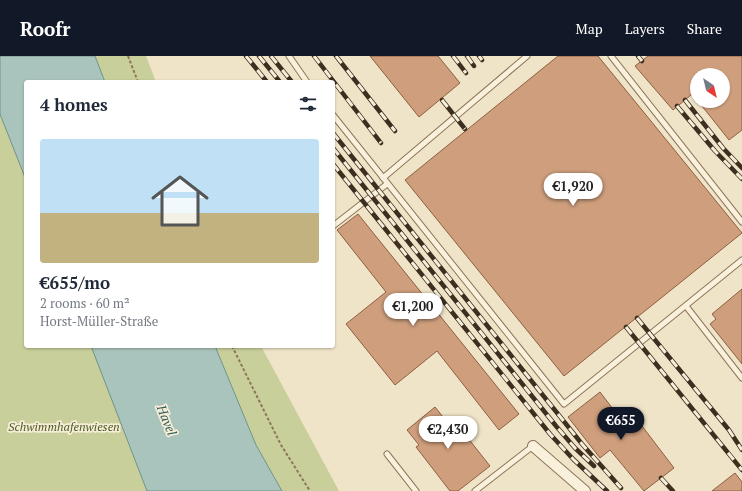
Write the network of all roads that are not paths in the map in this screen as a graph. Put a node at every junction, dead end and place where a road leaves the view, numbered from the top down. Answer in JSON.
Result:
{"nodes":[{"id":1,"x":289,"y":56,"type":"edge"},
{"id":2,"x":527,"y":56,"type":"edge"},
{"id":3,"x":611,"y":56,"type":"edge"},
{"id":4,"x":306,"y":80,"type":"edge"},
{"id":5,"x":335,"y":118,"type":"edge"},
{"id":6,"x":383,"y":178,"type":"junction"},
{"id":7,"x":387,"y":184,"type":"junction"},
{"id":8,"x":742,"y":222,"type":"edge"},
{"id":9,"x":335,"y":224,"type":"edge"},
{"id":10,"x":742,"y":260,"type":"edge"},
{"id":11,"x":686,"y":306,"type":"junction"},
{"id":12,"x":742,"y":378,"type":"edge"},
{"id":13,"x":533,"y":446,"type":"joint"},
{"id":14,"x":387,"y":454,"type":"dead end"},
{"id":15,"x":416,"y":491,"type":"edge"},
{"id":16,"x":475,"y":491,"type":"edge"},
{"id":17,"x":585,"y":491,"type":"edge"}],
"edges":[{"from":1,"to":4,"type":"lane"},
{"from":2,"to":6,"type":"lane"},
{"from":3,"to":8,"type":"lane"},
{"from":5,"to":6,"type":"lane"},
{"from":6,"to":7,"type":"lane"},
{"from":7,"to":9,"type":"lane"},
{"from":7,"to":11,"type":"lane"},
{"from":10,"to":11,"type":"lane"},
{"from":11,"to":12,"type":"lane"},
{"from":13,"to":16,"type":"lane"},
{"from":13,"to":17,"type":"street"},
{"from":14,"to":15,"type":"lane"}]}
